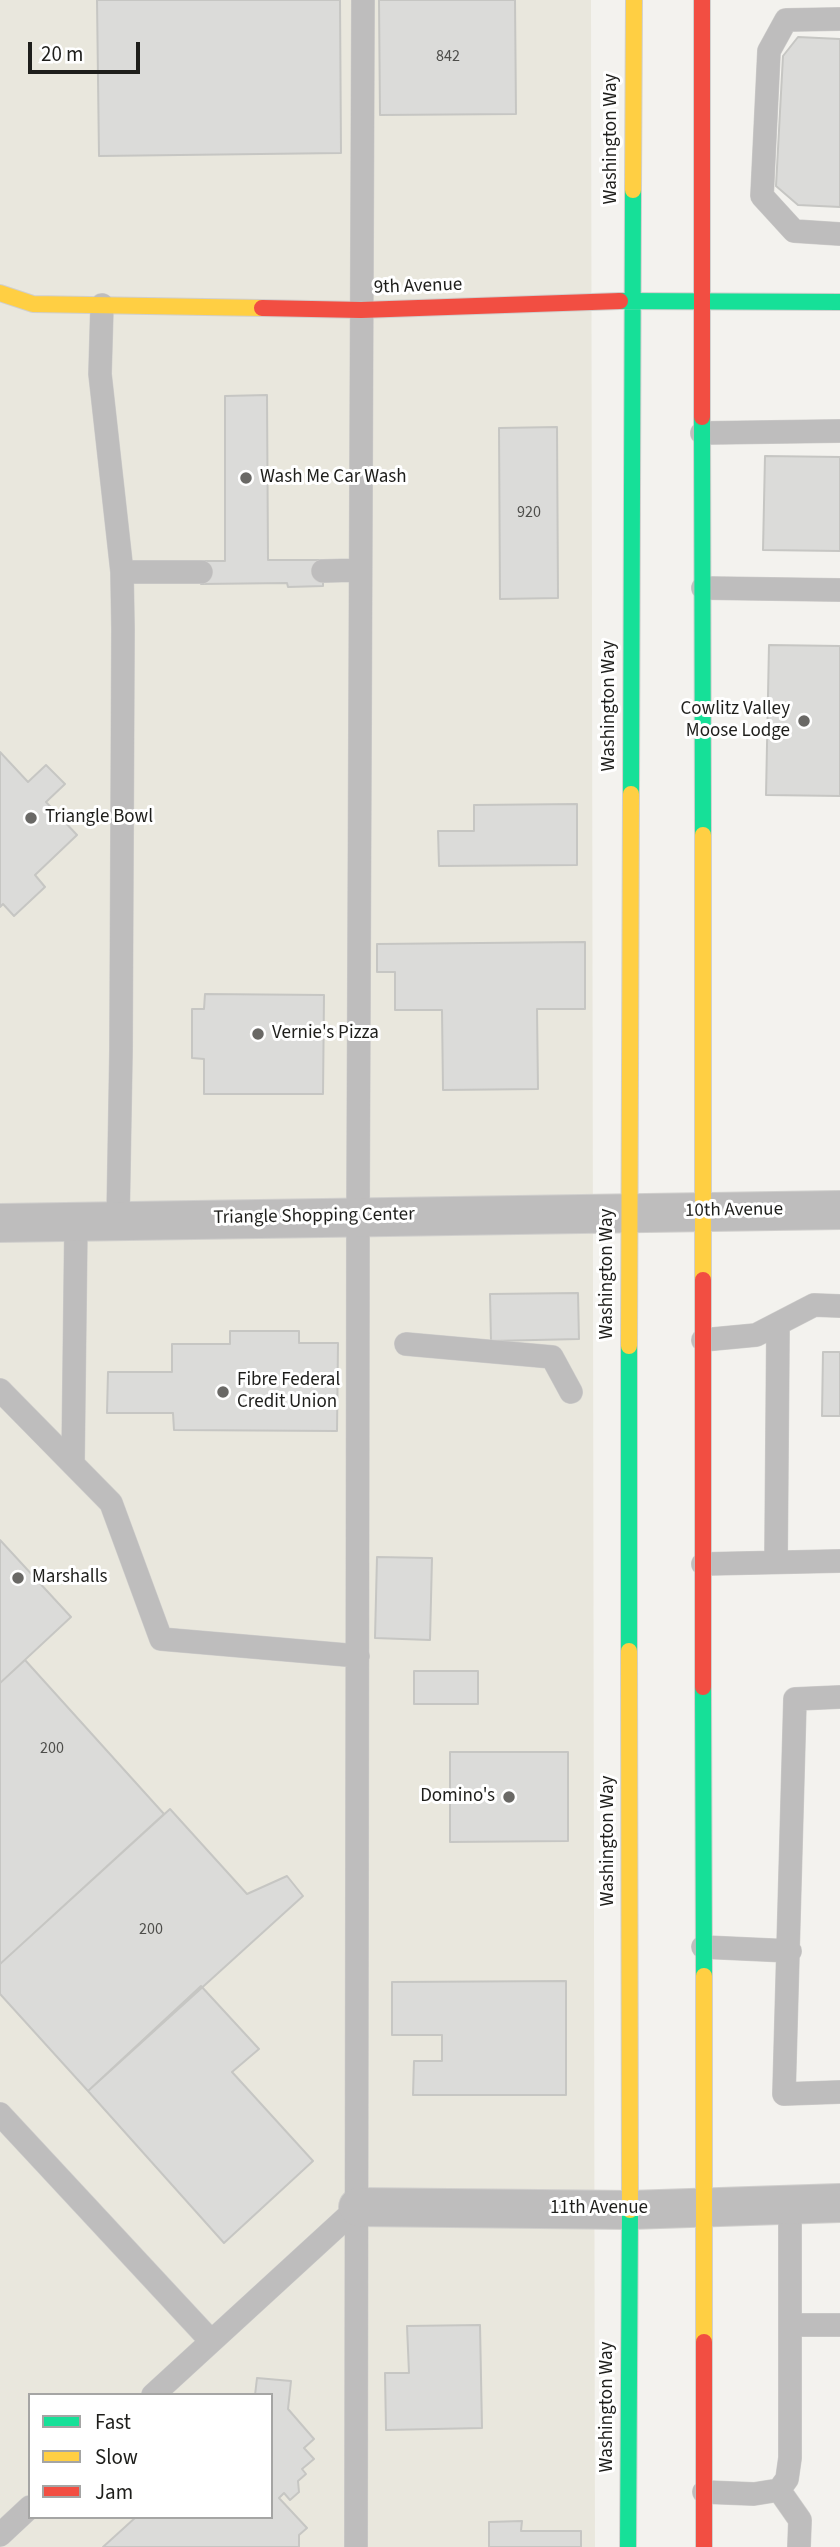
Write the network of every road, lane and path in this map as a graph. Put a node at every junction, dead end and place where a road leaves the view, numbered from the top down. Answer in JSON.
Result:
{"nodes":[{"id":1,"x":363,"y":0,"type":"edge"},
{"id":2,"x":634,"y":0,"type":"edge"},
{"id":3,"x":702,"y":0,"type":"edge"},
{"id":4,"x":840,"y":19,"type":"edge"},
{"id":5,"x":840,"y":234,"type":"edge"},
{"id":6,"x":0,"y":293,"type":"edge"},
{"id":7,"x":633,"y":301,"type":"junction"},
{"id":8,"x":702,"y":302,"type":"junction"},
{"id":9,"x":840,"y":302,"type":"edge"},
{"id":10,"x":102,"y":305,"type":"junction"},
{"id":11,"x":361,"y":310,"type":"junction"},
{"id":12,"x":840,"y":431,"type":"edge"},
{"id":13,"x":702,"y":433,"type":"junction"},
{"id":14,"x":360,"y":570,"type":"junction"},
{"id":15,"x":323,"y":571,"type":"dead end"},
{"id":16,"x":122,"y":572,"type":"junction"},
{"id":17,"x":201,"y":572,"type":"dead end"},
{"id":18,"x":703,"y":588,"type":"junction"},
{"id":19,"x":840,"y":590,"type":"edge"},
{"id":20,"x":840,"y":1210,"type":"edge"},
{"id":21,"x":703,"y":1212,"type":"junction"},
{"id":22,"x":629,"y":1213,"type":"junction"},
{"id":23,"x":358,"y":1216,"type":"junction"},
{"id":24,"x":76,"y":1222,"type":"junction"},
{"id":25,"x":118,"y":1222,"type":"junction"},
{"id":26,"x":0,"y":1223,"type":"edge"},
{"id":27,"x":840,"y":1306,"type":"edge"},
{"id":28,"x":778,"y":1324,"type":"junction"},
{"id":29,"x":703,"y":1340,"type":"junction"},
{"id":30,"x":406,"y":1344,"type":"dead end"},
{"id":31,"x":0,"y":1390,"type":"edge"},
{"id":32,"x":571,"y":1392,"type":"dead end"},
{"id":33,"x":73,"y":1464,"type":"junction"},
{"id":34,"x":840,"y":1561,"type":"edge"},
{"id":35,"x":776,"y":1562,"type":"junction"},
{"id":36,"x":703,"y":1564,"type":"junction"},
{"id":37,"x":358,"y":1656,"type":"junction"},
{"id":38,"x":840,"y":1696,"type":"edge"},
{"id":39,"x":703,"y":1947,"type":"junction"},
{"id":40,"x":790,"y":1951,"type":"junction"},
{"id":41,"x":840,"y":2092,"type":"edge"},
{"id":42,"x":0,"y":2114,"type":"edge"},
{"id":43,"x":840,"y":2203,"type":"edge"},
{"id":44,"x":790,"y":2204,"type":"junction"},
{"id":45,"x":358,"y":2207,"type":"junction"},
{"id":46,"x":704,"y":2208,"type":"junction"},
{"id":47,"x":630,"y":2210,"type":"junction"},
{"id":48,"x":790,"y":2325,"type":"junction"},
{"id":49,"x":840,"y":2325,"type":"edge"},
{"id":50,"x":211,"y":2341,"type":"junction"},
{"id":51,"x":155,"y":2393,"type":"edge"},
{"id":52,"x":779,"y":2490,"type":"junction"},
{"id":53,"x":704,"y":2492,"type":"junction"},
{"id":54,"x":28,"y":2509,"type":"edge"},
{"id":55,"x":0,"y":2535,"type":"edge"},
{"id":56,"x":356,"y":2547,"type":"edge"},
{"id":57,"x":628,"y":2547,"type":"edge"},
{"id":58,"x":704,"y":2547,"type":"edge"},
{"id":59,"x":799,"y":2547,"type":"edge"}],
"edges":[{"from":1,"to":11,"type":"lane"},
{"from":2,"to":7,"type":"main road","name":"Washington Way"},
{"from":3,"to":8,"type":"main road"},
{"from":4,"to":5,"type":"lane"},
{"from":6,"to":10,"type":"main road","name":"9th Avenue"},
{"from":7,"to":8,"type":"main road","name":"9th Avenue"},
{"from":7,"to":11,"type":"main road","name":"9th Avenue"},
{"from":7,"to":22,"type":"main road","name":"Washington Way"},
{"from":8,"to":9,"type":"main road","name":"9th Avenue"},
{"from":8,"to":13,"type":"main road"},
{"from":10,"to":11,"type":"main road","name":"9th Avenue"},
{"from":10,"to":16,"type":"lane"},
{"from":11,"to":14,"type":"lane"},
{"from":12,"to":13,"type":"lane"},
{"from":13,"to":18,"type":"main road"},
{"from":14,"to":15,"type":"lane"},
{"from":14,"to":23,"type":"lane"},
{"from":16,"to":17,"type":"lane"},
{"from":16,"to":25,"type":"lane"},
{"from":18,"to":19,"type":"lane"},
{"from":18,"to":21,"type":"main road"},
{"from":20,"to":21,"type":"street","name":"10th Avenue"},
{"from":21,"to":22,"type":"street","name":"10th Avenue"},
{"from":21,"to":29,"type":"main road"},
{"from":22,"to":23,"type":"street","name":"Triangle Shopping Center"},
{"from":22,"to":47,"type":"main road","name":"Washington Way"},
{"from":23,"to":25,"type":"street","name":"Triangle Shopping Center"},
{"from":23,"to":37,"type":"lane"},
{"from":24,"to":25,"type":"street","name":"Triangle Shopping Center"},
{"from":24,"to":26,"type":"street","name":"Triangle Shopping Center"},
{"from":24,"to":33,"type":"lane"},
{"from":27,"to":28,"type":"lane"},
{"from":28,"to":29,"type":"lane"},
{"from":28,"to":35,"type":"lane"},
{"from":29,"to":36,"type":"main road"},
{"from":30,"to":32,"type":"lane"},
{"from":31,"to":33,"type":"lane"},
{"from":33,"to":37,"type":"lane"},
{"from":34,"to":35,"type":"lane"},
{"from":35,"to":36,"type":"lane"},
{"from":36,"to":39,"type":"main road"},
{"from":37,"to":45,"type":"lane"},
{"from":38,"to":40,"type":"lane"},
{"from":39,"to":40,"type":"lane"},
{"from":39,"to":46,"type":"main road"},
{"from":40,"to":41,"type":"lane"},
{"from":42,"to":50,"type":"lane"},
{"from":43,"to":44,"type":"street","name":"11th Avenue"},
{"from":44,"to":46,"type":"street","name":"11th Avenue"},
{"from":44,"to":48,"type":"lane"},
{"from":45,"to":47,"type":"street","name":"11th Avenue"},
{"from":45,"to":50,"type":"lane"},
{"from":45,"to":56,"type":"lane"},
{"from":46,"to":47,"type":"street","name":"11th Avenue"},
{"from":46,"to":53,"type":"main road"},
{"from":47,"to":57,"type":"main road","name":"Washington Way"},
{"from":48,"to":49,"type":"lane"},
{"from":48,"to":52,"type":"lane"},
{"from":50,"to":51,"type":"lane"},
{"from":52,"to":53,"type":"lane"},
{"from":52,"to":59,"type":"lane"},
{"from":53,"to":58,"type":"main road"},
{"from":54,"to":55,"type":"lane"}]}
